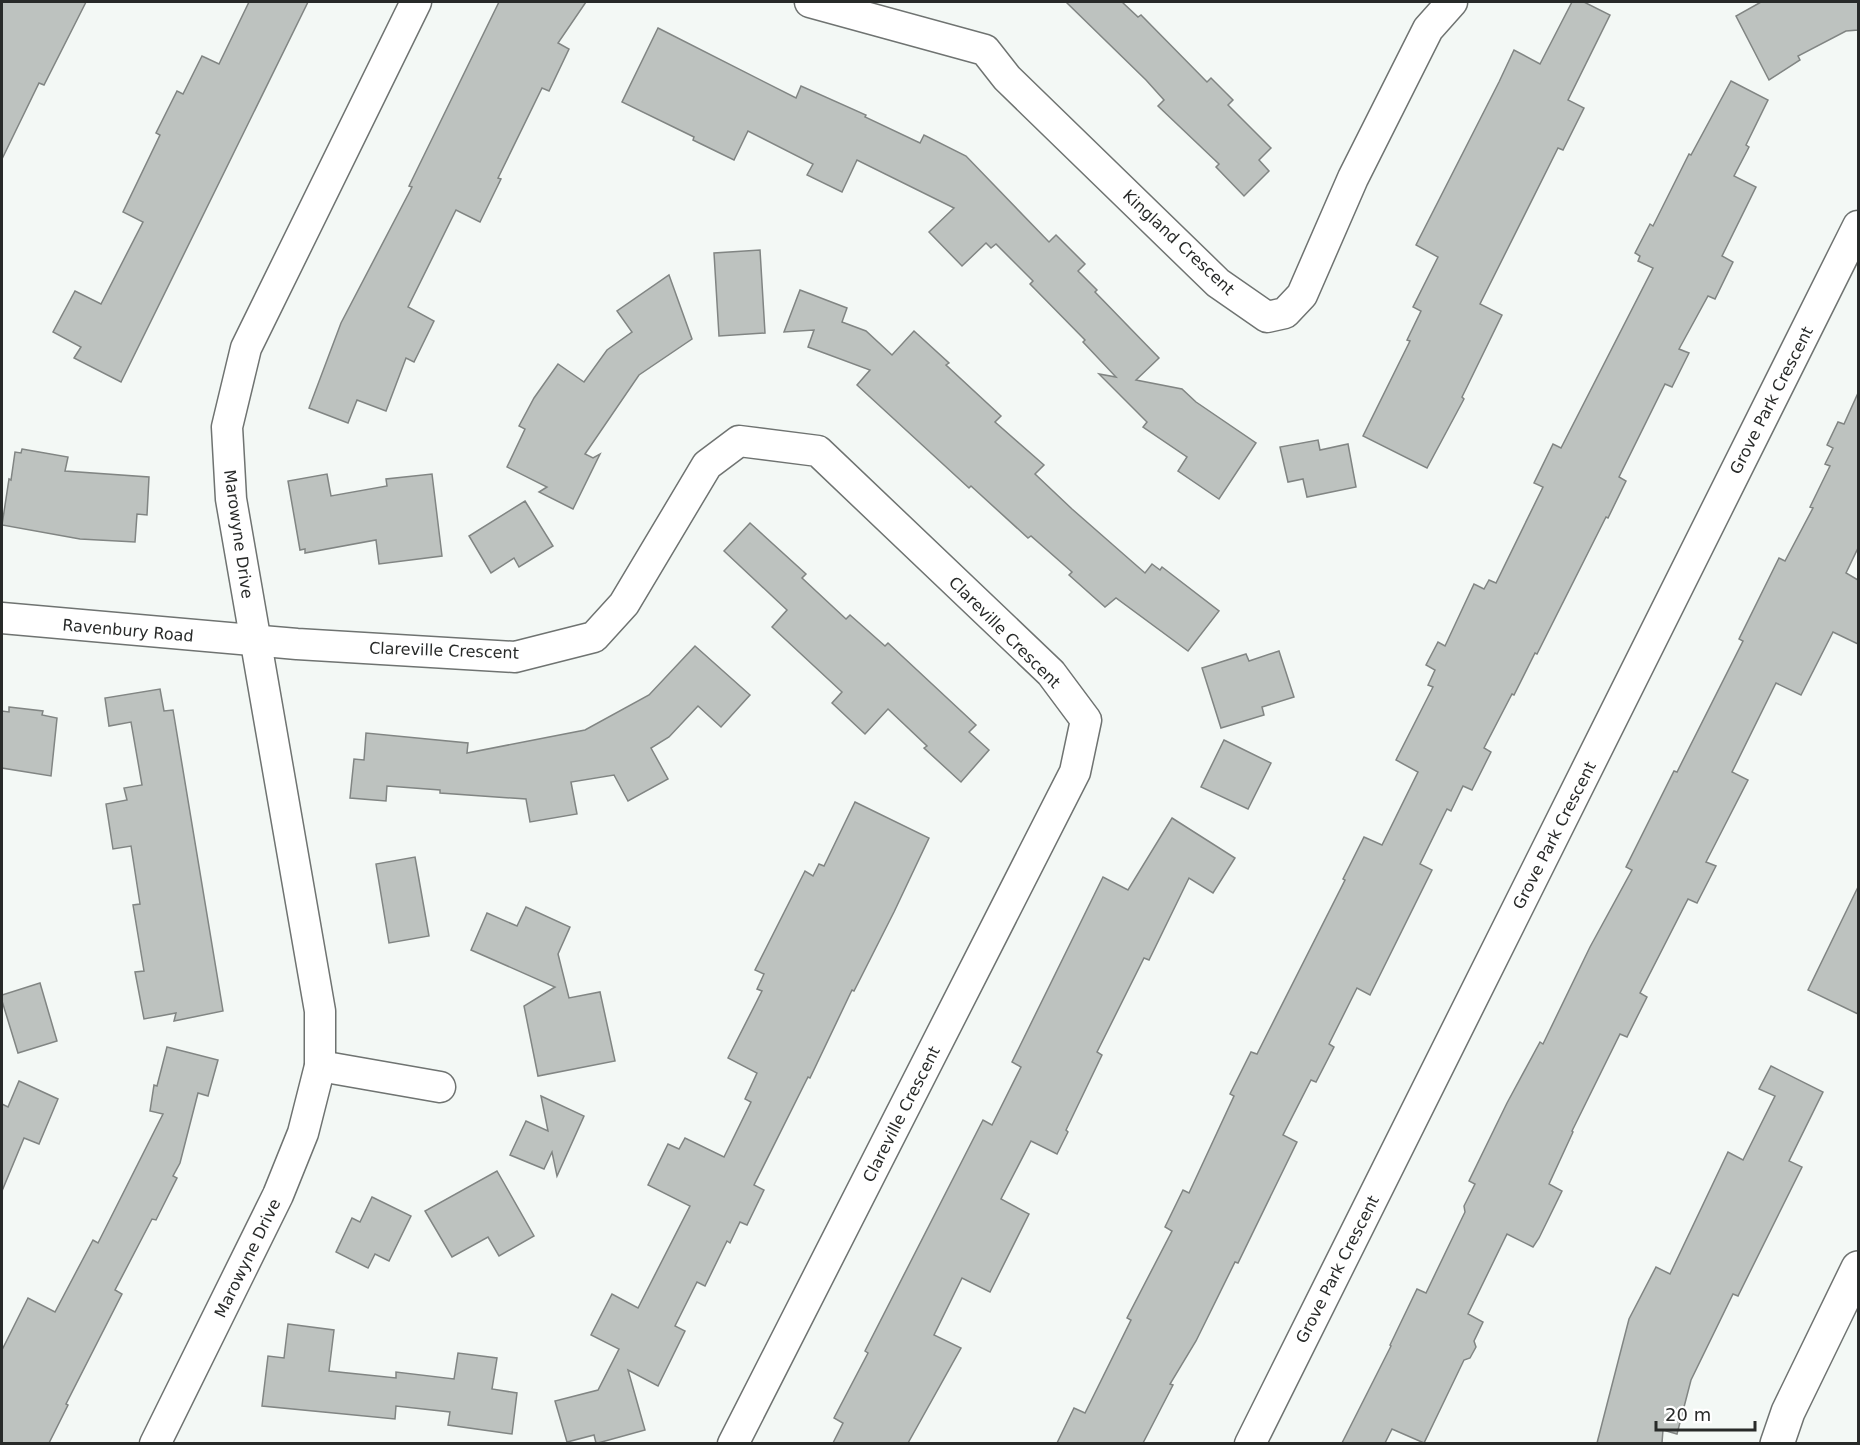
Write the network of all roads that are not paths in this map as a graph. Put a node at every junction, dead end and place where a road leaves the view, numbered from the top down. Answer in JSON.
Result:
{"nodes":[{"id":1,"x":416,"y":2,"type":"edge"},
{"id":2,"x":810,"y":2,"type":"edge"},
{"id":3,"x":1452,"y":2,"type":"edge"},
{"id":4,"x":1858,"y":226,"type":"edge"},
{"id":5,"x":2,"y":618,"type":"edge"},
{"id":6,"x":256,"y":639,"type":"junction"},
{"id":7,"x":320,"y":1066,"type":"junction"},
{"id":8,"x":440,"y":1087,"type":"dead end"},
{"id":9,"x":1858,"y":1268,"type":"edge"},
{"id":10,"x":155,"y":1443,"type":"edge"},
{"id":11,"x":733,"y":1443,"type":"edge"},
{"id":12,"x":1250,"y":1443,"type":"edge"},
{"id":13,"x":1777,"y":1443,"type":"edge"}],
"edges":[{"from":1,"to":6,"type":"street","name":"Marowyne Drive"},
{"from":2,"to":3,"type":"street","name":"Kingland Crescent"},
{"from":4,"to":12,"type":"street","name":"Grove Park Crescent"},
{"from":5,"to":6,"type":"street","name":"Ravenbury Road"},
{"from":6,"to":7,"type":"street","name":"Marowyne Drive"},
{"from":6,"to":11,"type":"street","name":"Clareville Crescent"},
{"from":7,"to":8,"type":"street"},
{"from":7,"to":10,"type":"street","name":"Marowyne Drive"},
{"from":9,"to":13,"type":"street"}]}
